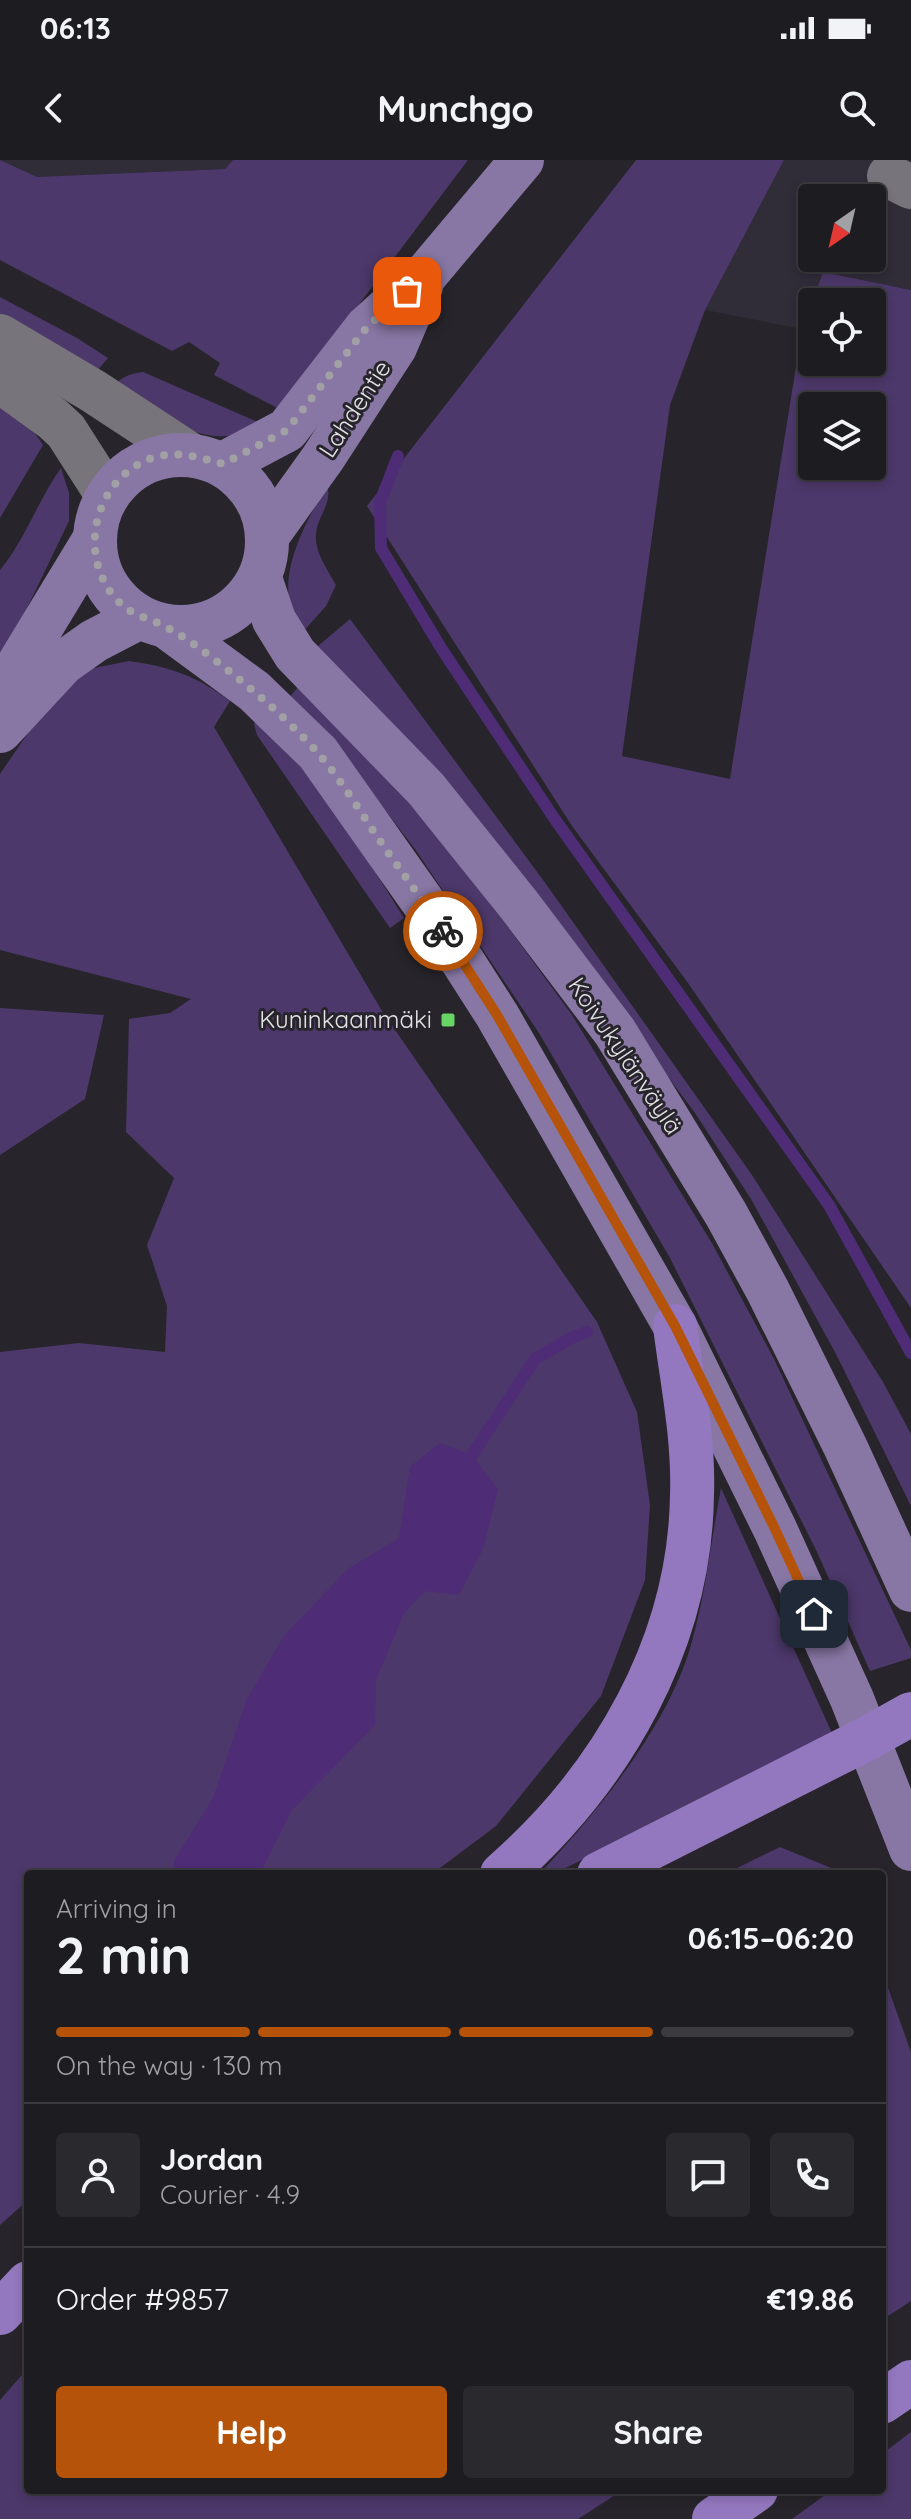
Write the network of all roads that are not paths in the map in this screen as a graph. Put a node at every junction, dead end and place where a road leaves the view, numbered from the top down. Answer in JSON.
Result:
{"nodes":[{"id":1,"x":522,"y":160,"type":"edge"},
{"id":2,"x":427,"y":273,"type":"junction"},
{"id":3,"x":0,"y":336,"type":"edge"},
{"id":4,"x":0,"y":381,"type":"edge"},
{"id":5,"x":206,"y":459,"type":"junction"},
{"id":6,"x":107,"y":495,"type":"junction"},
{"id":7,"x":268,"y":535,"type":"junction"},
{"id":8,"x":94,"y":540,"type":"junction"},
{"id":9,"x":260,"y":578,"type":"junction"},
{"id":10,"x":153,"y":622,"type":"junction"},
{"id":11,"x":0,"y":695,"type":"edge"},
{"id":12,"x":0,"y":731,"type":"edge"},
{"id":13,"x":675,"y":1326,"type":"junction"},
{"id":14,"x":911,"y":1590,"type":"edge"},
{"id":15,"x":911,"y":1714,"type":"edge"},
{"id":16,"x":868,"y":1738,"type":"junction"},
{"id":17,"x":911,"y":1849,"type":"edge"},
{"id":18,"x":506,"y":1870,"type":"edge"},
{"id":19,"x":607,"y":1870,"type":"edge"},
{"id":20,"x":24,"y":2287,"type":"edge"},
{"id":21,"x":0,"y":2313,"type":"edge"},
{"id":22,"x":911,"y":2382,"type":"edge"},
{"id":23,"x":886,"y":2399,"type":"edge"},
{"id":24,"x":750,"y":2494,"type":"edge"},
{"id":25,"x":714,"y":2519,"type":"edge"}],
"edges":[{"from":1,"to":2,"type":"main road","name":"Lahdentie"},
{"from":2,"to":5,"type":"main road","name":"Lahdentie"},
{"from":2,"to":7,"type":"main road","name":"Lahdentie"},
{"from":3,"to":5,"type":"street"},
{"from":4,"to":6,"type":"street"},
{"from":5,"to":6,"type":"main road"},
{"from":5,"to":7,"type":"main road"},
{"from":6,"to":8,"type":"main road"},
{"from":7,"to":9,"type":"main road"},
{"from":8,"to":10,"type":"main road"},
{"from":8,"to":11,"type":"main road"},
{"from":9,"to":10,"type":"main road"},
{"from":9,"to":14,"type":"main road","name":"Koivukylänväylä"},
{"from":10,"to":12,"type":"main road"},
{"from":10,"to":13,"type":"main road"},
{"from":13,"to":16,"type":"main road"},
{"from":13,"to":18,"type":"highway"},
{"from":15,"to":16,"type":"highway"},
{"from":16,"to":17,"type":"main road"},
{"from":16,"to":19,"type":"highway"},
{"from":20,"to":21,"type":"highway"},
{"from":22,"to":23,"type":"highway"},
{"from":24,"to":25,"type":"highway"}]}
